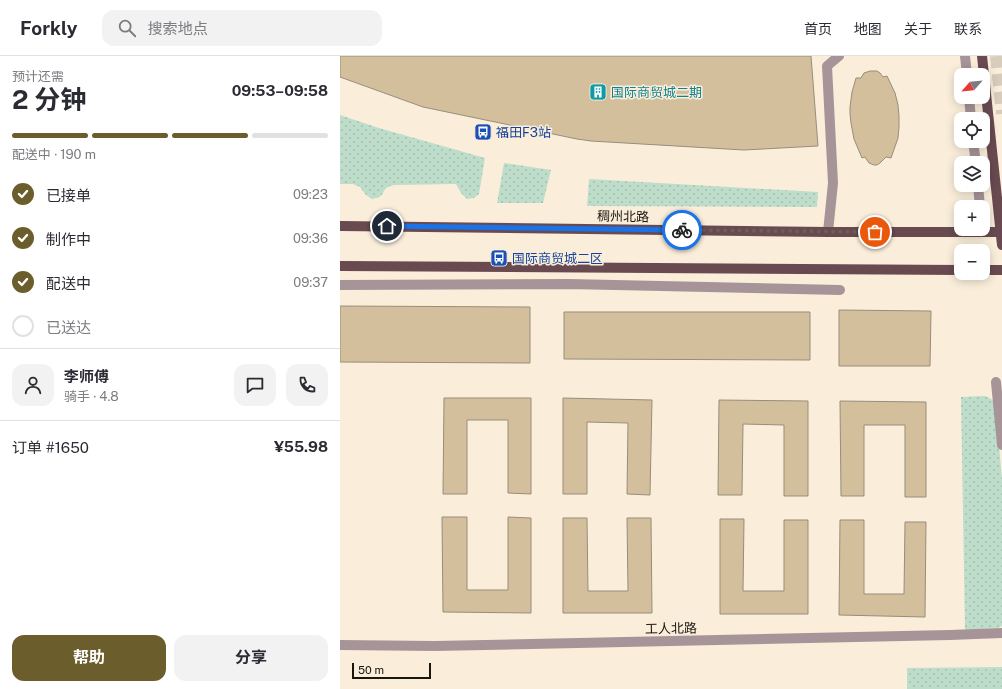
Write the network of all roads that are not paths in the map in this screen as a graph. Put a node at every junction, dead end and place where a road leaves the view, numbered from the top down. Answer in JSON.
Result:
{"nodes":[{"id":1,"x":839,"y":56,"type":"edge"},
{"id":2,"x":965,"y":56,"type":"edge"},
{"id":3,"x":982,"y":56,"type":"edge"},
{"id":4,"x":966,"y":68,"type":"edge"},
{"id":5,"x":340,"y":226,"type":"edge"},
{"id":6,"x":954,"y":231,"type":"edge"},
{"id":7,"x":990,"y":231,"type":"edge"},
{"id":8,"x":828,"y":232,"type":"junction"},
{"id":9,"x":1002,"y":232,"type":"edge"},
{"id":10,"x":1002,"y":245,"type":"edge"},
{"id":11,"x":340,"y":266,"type":"edge"},
{"id":12,"x":954,"y":270,"type":"edge"},
{"id":13,"x":990,"y":270,"type":"edge"},
{"id":14,"x":1002,"y":270,"type":"edge"},
{"id":15,"x":340,"y":285,"type":"edge"},
{"id":16,"x":840,"y":290,"type":"dead end"},
{"id":17,"x":996,"y":382,"type":"dead end"},
{"id":18,"x":1002,"y":445,"type":"edge"},
{"id":19,"x":1002,"y":632,"type":"edge"},
{"id":20,"x":340,"y":645,"type":"edge"}],
"edges":[{"from":1,"to":8,"type":"street"},
{"from":2,"to":4,"type":"street"},
{"from":3,"to":9,"type":"main road"},
{"from":5,"to":8,"type":"main road","name":"稠州北路"},
{"from":6,"to":8,"type":"main road","name":"稠州北路"},
{"from":7,"to":9,"type":"main road","name":"稠州北路"},
{"from":9,"to":10,"type":"main road"},
{"from":11,"to":12,"type":"main road"},
{"from":13,"to":14,"type":"main road"},
{"from":15,"to":16,"type":"street"},
{"from":17,"to":18,"type":"street"},
{"from":19,"to":20,"type":"street","name":"工人北路"}]}
